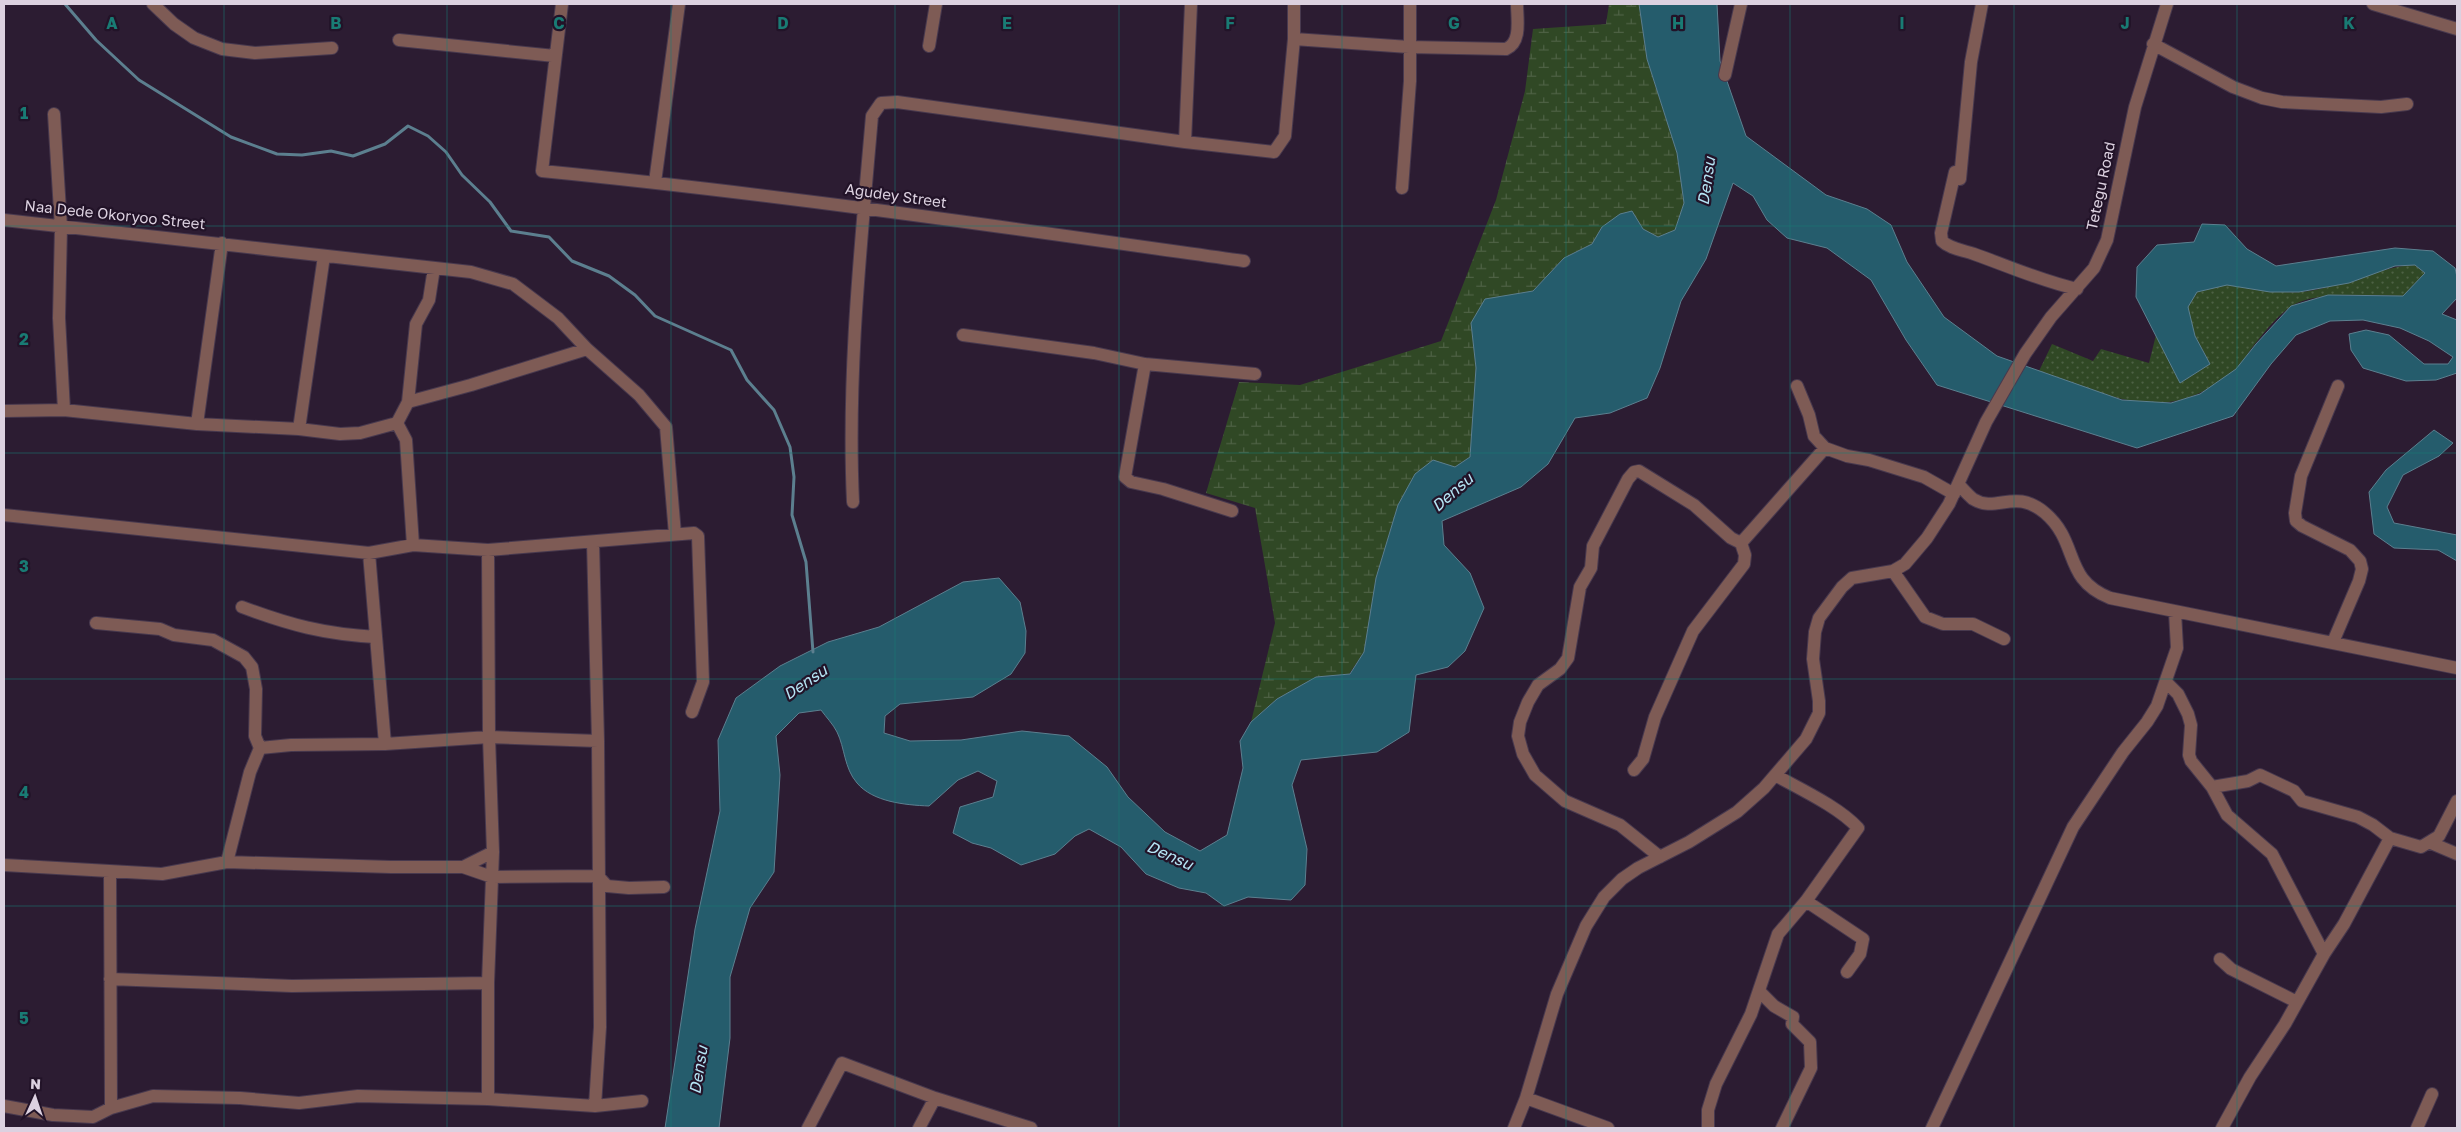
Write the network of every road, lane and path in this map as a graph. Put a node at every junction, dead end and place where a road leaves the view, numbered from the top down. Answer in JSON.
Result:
{"nodes":[{"id":1,"x":153,"y":4,"type":"edge"},
{"id":2,"x":562,"y":4,"type":"edge"},
{"id":3,"x":679,"y":4,"type":"edge"},
{"id":4,"x":936,"y":4,"type":"edge"},
{"id":5,"x":1191,"y":4,"type":"edge"},
{"id":6,"x":1294,"y":4,"type":"edge"},
{"id":7,"x":1410,"y":4,"type":"edge"},
{"id":8,"x":1517,"y":4,"type":"edge"},
{"id":9,"x":1741,"y":4,"type":"edge"},
{"id":10,"x":1982,"y":4,"type":"edge"},
{"id":11,"x":2167,"y":4,"type":"edge"},
{"id":12,"x":2373,"y":4,"type":"edge"},
{"id":13,"x":2457,"y":28,"type":"edge"},
{"id":14,"x":1294,"y":39,"type":"junction"},
{"id":15,"x":400,"y":40,"type":"dead end"},
{"id":16,"x":2153,"y":44,"type":"junction"},
{"id":17,"x":930,"y":46,"type":"dead end"},
{"id":18,"x":1409,"y":47,"type":"junction"},
{"id":19,"x":332,"y":48,"type":"dead end"},
{"id":20,"x":555,"y":56,"type":"junction"},
{"id":21,"x":1725,"y":75,"type":"dead end"},
{"id":22,"x":2407,"y":104,"type":"dead end"},
{"id":23,"x":54,"y":114,"type":"dead end"},
{"id":24,"x":1185,"y":142,"type":"junction"},
{"id":25,"x":655,"y":182,"type":"junction"},
{"id":26,"x":1402,"y":188,"type":"dead end"},
{"id":27,"x":864,"y":208,"type":"junction"},
{"id":28,"x":4,"y":220,"type":"edge"},
{"id":29,"x":61,"y":227,"type":"junction"},
{"id":30,"x":222,"y":243,"type":"junction"},
{"id":31,"x":324,"y":256,"type":"junction"},
{"id":32,"x":1244,"y":261,"type":"dead end"},
{"id":33,"x":434,"y":268,"type":"junction"},
{"id":34,"x":2077,"y":289,"type":"junction"},
{"id":35,"x":963,"y":335,"type":"dead end"},
{"id":36,"x":587,"y":348,"type":"junction"},
{"id":37,"x":1146,"y":364,"type":"junction"},
{"id":38,"x":1255,"y":374,"type":"dead end"},
{"id":39,"x":1797,"y":386,"type":"dead end"},
{"id":40,"x":2338,"y":386,"type":"dead end"},
{"id":41,"x":408,"y":402,"type":"junction"},
{"id":42,"x":4,"y":410,"type":"edge"},
{"id":43,"x":64,"y":410,"type":"junction"},
{"id":44,"x":397,"y":422,"type":"junction"},
{"id":45,"x":197,"y":424,"type":"junction"},
{"id":46,"x":299,"y":429,"type":"junction"},
{"id":47,"x":1826,"y":448,"type":"junction"},
{"id":48,"x":1956,"y":490,"type":"junction"},
{"id":49,"x":853,"y":502,"type":"dead end"},
{"id":50,"x":1232,"y":512,"type":"dead end"},
{"id":51,"x":4,"y":515,"type":"edge"},
{"id":52,"x":675,"y":534,"type":"junction"},
{"id":53,"x":593,"y":542,"type":"junction"},
{"id":54,"x":1741,"y":543,"type":"junction"},
{"id":55,"x":413,"y":545,"type":"junction"},
{"id":56,"x":488,"y":550,"type":"junction"},
{"id":57,"x":369,"y":553,"type":"junction"},
{"id":58,"x":1893,"y":571,"type":"junction"},
{"id":59,"x":242,"y":608,"type":"dead end"},
{"id":60,"x":2175,"y":612,"type":"junction"},
{"id":61,"x":96,"y":623,"type":"dead end"},
{"id":62,"x":376,"y":637,"type":"junction"},
{"id":63,"x":2004,"y":640,"type":"dead end"},
{"id":64,"x":2333,"y":642,"type":"junction"},
{"id":65,"x":2457,"y":668,"type":"edge"},
{"id":66,"x":2166,"y":682,"type":"junction"},
{"id":67,"x":692,"y":712,"type":"dead end"},
{"id":68,"x":490,"y":737,"type":"junction"},
{"id":69,"x":598,"y":741,"type":"junction"},
{"id":70,"x":385,"y":744,"type":"junction"},
{"id":71,"x":260,"y":748,"type":"junction"},
{"id":72,"x":1634,"y":770,"type":"dead end"},
{"id":73,"x":1775,"y":775,"type":"junction"},
{"id":74,"x":2212,"y":787,"type":"junction"},
{"id":75,"x":2457,"y":801,"type":"edge"},
{"id":76,"x":2390,"y":838,"type":"junction"},
{"id":77,"x":2431,"y":843,"type":"junction"},
{"id":78,"x":493,"y":852,"type":"junction"},
{"id":79,"x":2457,"y":854,"type":"edge"},
{"id":80,"x":1660,"y":857,"type":"junction"},
{"id":81,"x":227,"y":862,"type":"junction"},
{"id":82,"x":4,"y":865,"type":"edge"},
{"id":83,"x":463,"y":867,"type":"junction"},
{"id":84,"x":94,"y":870,"type":"junction"},
{"id":85,"x":110,"y":872,"type":"junction"},
{"id":86,"x":598,"y":876,"type":"junction"},
{"id":87,"x":492,"y":877,"type":"junction"},
{"id":88,"x":664,"y":887,"type":"dead end"},
{"id":89,"x":109,"y":894,"type":"junction"},
{"id":90,"x":1806,"y":901,"type":"junction"},
{"id":91,"x":2324,"y":954,"type":"junction"},
{"id":92,"x":2220,"y":959,"type":"dead end"},
{"id":93,"x":1847,"y":972,"type":"dead end"},
{"id":94,"x":110,"y":979,"type":"junction"},
{"id":95,"x":488,"y":983,"type":"junction"},
{"id":96,"x":1760,"y":992,"type":"junction"},
{"id":97,"x":2297,"y":1002,"type":"junction"},
{"id":98,"x":2432,"y":1094,"type":"dead end"},
{"id":99,"x":935,"y":1098,"type":"junction"},
{"id":100,"x":1526,"y":1098,"type":"junction"},
{"id":101,"x":488,"y":1099,"type":"junction"},
{"id":102,"x":642,"y":1102,"type":"dead end"},
{"id":103,"x":4,"y":1106,"type":"edge"},
{"id":104,"x":595,"y":1106,"type":"junction"},
{"id":105,"x":111,"y":1108,"type":"junction"},
{"id":106,"x":808,"y":1128,"type":"edge"},
{"id":107,"x":919,"y":1128,"type":"edge"},
{"id":108,"x":1031,"y":1128,"type":"edge"},
{"id":109,"x":1514,"y":1128,"type":"edge"},
{"id":110,"x":1608,"y":1128,"type":"edge"},
{"id":111,"x":1708,"y":1128,"type":"edge"},
{"id":112,"x":1782,"y":1128,"type":"edge"},
{"id":113,"x":1932,"y":1128,"type":"edge"},
{"id":114,"x":2222,"y":1128,"type":"edge"},
{"id":115,"x":2417,"y":1128,"type":"edge"}],
"edges":[{"from":1,"to":19,"type":"street"},
{"from":2,"to":20,"type":"street"},
{"from":3,"to":25,"type":"street"},
{"from":4,"to":17,"type":"street"},
{"from":5,"to":24,"type":"street"},
{"from":6,"to":14,"type":"street"},
{"from":7,"to":18,"type":"street"},
{"from":8,"to":18,"type":"street"},
{"from":9,"to":21,"type":"street"},
{"from":10,"to":34,"type":"street"},
{"from":11,"to":16,"type":"street","name":"Tetegu Road"},
{"from":12,"to":13,"type":"street"},
{"from":14,"to":18,"type":"street"},
{"from":14,"to":24,"type":"street"},
{"from":15,"to":20,"type":"street"},
{"from":16,"to":22,"type":"street"},
{"from":16,"to":34,"type":"street","name":"Tetegu Road"},
{"from":18,"to":26,"type":"street"},
{"from":20,"to":25,"type":"street","name":"Agudey Street"},
{"from":23,"to":29,"type":"street"},
{"from":24,"to":27,"type":"street"},
{"from":25,"to":27,"type":"street","name":"Agudey Street"},
{"from":27,"to":32,"type":"street","name":"Agudey Street"},
{"from":27,"to":49,"type":"street"},
{"from":28,"to":29,"type":"street","name":"Naa Dede Okoryoo Street"},
{"from":29,"to":30,"type":"street","name":"Naa Dede Okoryoo Street"},
{"from":29,"to":43,"type":"street"},
{"from":30,"to":31,"type":"street","name":"Naa Dede Okoryoo Street"},
{"from":30,"to":45,"type":"street"},
{"from":31,"to":33,"type":"street","name":"Naa Dede Okoryoo Street"},
{"from":31,"to":46,"type":"street"},
{"from":33,"to":36,"type":"street","name":"Naa Dede Okoryoo Street"},
{"from":33,"to":41,"type":"street"},
{"from":34,"to":48,"type":"street","name":"Tetegu Road"},
{"from":35,"to":37,"type":"street"},
{"from":36,"to":41,"type":"street"},
{"from":36,"to":52,"type":"street","name":"Naa Dede Okoryoo Street"},
{"from":37,"to":38,"type":"street"},
{"from":37,"to":50,"type":"street"},
{"from":39,"to":47,"type":"street"},
{"from":40,"to":64,"type":"street"},
{"from":41,"to":44,"type":"street"},
{"from":42,"to":43,"type":"street"},
{"from":43,"to":45,"type":"street"},
{"from":44,"to":46,"type":"street"},
{"from":44,"to":55,"type":"street"},
{"from":45,"to":46,"type":"street"},
{"from":47,"to":48,"type":"street"},
{"from":47,"to":54,"type":"street"},
{"from":48,"to":58,"type":"street","name":"Tetegu Road"},
{"from":48,"to":60,"type":"street"},
{"from":51,"to":57,"type":"street"},
{"from":52,"to":53,"type":"street"},
{"from":52,"to":67,"type":"street"},
{"from":53,"to":56,"type":"street"},
{"from":53,"to":69,"type":"street"},
{"from":54,"to":72,"type":"street"},
{"from":54,"to":80,"type":"street"},
{"from":55,"to":56,"type":"street"},
{"from":55,"to":57,"type":"street"},
{"from":56,"to":68,"type":"street"},
{"from":57,"to":62,"type":"street"},
{"from":58,"to":63,"type":"street"},
{"from":58,"to":73,"type":"street"},
{"from":59,"to":62,"type":"street"},
{"from":60,"to":64,"type":"street"},
{"from":60,"to":66,"type":"street"},
{"from":61,"to":71,"type":"street"},
{"from":62,"to":70,"type":"street"},
{"from":64,"to":65,"type":"street"},
{"from":66,"to":74,"type":"street"},
{"from":66,"to":113,"type":"street"},
{"from":68,"to":69,"type":"street"},
{"from":68,"to":70,"type":"street"},
{"from":68,"to":78,"type":"street"},
{"from":69,"to":86,"type":"street"},
{"from":70,"to":71,"type":"street"},
{"from":71,"to":81,"type":"street"},
{"from":73,"to":80,"type":"street"},
{"from":73,"to":90,"type":"street"},
{"from":74,"to":76,"type":"street"},
{"from":74,"to":91,"type":"street"},
{"from":75,"to":77,"type":"street"},
{"from":76,"to":77,"type":"street"},
{"from":76,"to":91,"type":"street"},
{"from":77,"to":79,"type":"street"},
{"from":78,"to":83,"type":"street"},
{"from":78,"to":87,"type":"street"},
{"from":80,"to":100,"type":"street"},
{"from":81,"to":83,"type":"street"},
{"from":81,"to":85,"type":"street"},
{"from":82,"to":84,"type":"street"},
{"from":83,"to":87,"type":"street"},
{"from":84,"to":85,"type":"street"},
{"from":84,"to":89,"type":"street"},
{"from":85,"to":89,"type":"street"},
{"from":86,"to":87,"type":"street"},
{"from":86,"to":88,"type":"street"},
{"from":86,"to":104,"type":"street"},
{"from":87,"to":95,"type":"street"},
{"from":89,"to":94,"type":"street"},
{"from":90,"to":93,"type":"street"},
{"from":90,"to":96,"type":"street"},
{"from":91,"to":97,"type":"street"},
{"from":92,"to":97,"type":"street"},
{"from":94,"to":95,"type":"street"},
{"from":94,"to":105,"type":"street"},
{"from":95,"to":101,"type":"street"},
{"from":96,"to":111,"type":"street"},
{"from":96,"to":112,"type":"street"},
{"from":97,"to":114,"type":"street"},
{"from":98,"to":115,"type":"street"},
{"from":99,"to":106,"type":"street"},
{"from":99,"to":107,"type":"street"},
{"from":99,"to":108,"type":"street"},
{"from":100,"to":109,"type":"street"},
{"from":100,"to":110,"type":"street"},
{"from":101,"to":104,"type":"street"},
{"from":101,"to":105,"type":"street"},
{"from":102,"to":104,"type":"street"},
{"from":103,"to":105,"type":"street"}]}
